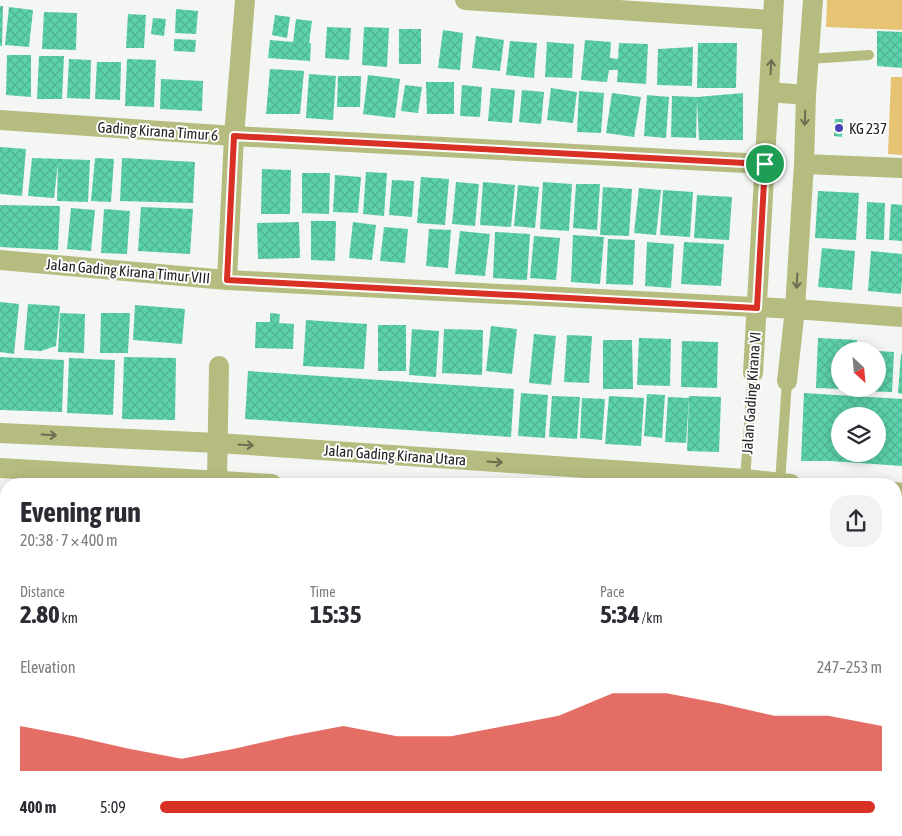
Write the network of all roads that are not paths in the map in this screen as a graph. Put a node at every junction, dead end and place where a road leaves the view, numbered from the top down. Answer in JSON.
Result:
{"nodes":[{"id":1,"x":245,"y":0,"type":"edge"},
{"id":2,"x":465,"y":0,"type":"edge"},
{"id":3,"x":813,"y":0,"type":"edge"},
{"id":4,"x":774,"y":10,"type":"edge"},
{"id":5,"x":869,"y":55,"type":"dead end"},
{"id":6,"x":809,"y":60,"type":"junction"},
{"id":7,"x":769,"y":92,"type":"junction"},
{"id":8,"x":806,"y":95,"type":"junction"},
{"id":9,"x":0,"y":120,"type":"edge"},
{"id":10,"x":234,"y":136,"type":"junction"},
{"id":11,"x":765,"y":164,"type":"junction"},
{"id":12,"x":804,"y":164,"type":"junction"},
{"id":13,"x":902,"y":168,"type":"edge"},
{"id":14,"x":0,"y":260,"type":"edge"},
{"id":15,"x":227,"y":280,"type":"junction"},
{"id":16,"x":757,"y":308,"type":"junction"},
{"id":17,"x":795,"y":309,"type":"junction"},
{"id":18,"x":902,"y":317,"type":"edge"},
{"id":19,"x":219,"y":366,"type":"dead end"},
{"id":20,"x":753,"y":373,"type":"joint"},
{"id":21,"x":787,"y":381,"type":"joint"},
{"id":22,"x":0,"y":433,"type":"edge"},
{"id":23,"x":218,"y":443,"type":"junction"},
{"id":24,"x":0,"y":468,"type":"edge"},
{"id":25,"x":181,"y":478,"type":"edge"},
{"id":26,"x":217,"y":478,"type":"edge"},
{"id":27,"x":691,"y":478,"type":"edge"},
{"id":28,"x":745,"y":478,"type":"edge"},
{"id":29,"x":783,"y":478,"type":"edge"}],
"edges":[{"from":1,"to":10,"type":"street"},
{"from":2,"to":4,"type":"street"},
{"from":3,"to":6,"type":"street"},
{"from":7,"to":4,"type":"street","name":"Jalan Gading Kirana VI","one_way":true},
{"from":5,"to":6,"type":"lane"},
{"from":6,"to":8,"type":"street"},
{"from":7,"to":8,"type":"street"},
{"from":7,"to":11,"type":"street","name":"Jalan Gading Kirana VI"},
{"from":8,"to":12,"type":"street","one_way":true},
{"from":9,"to":10,"type":"street","name":"Gading Kirana Timur 6"},
{"from":10,"to":11,"type":"street","name":"Gading Kirana Timur 6"},
{"from":10,"to":15,"type":"street"},
{"from":11,"to":16,"type":"street","name":"Jalan Gading Kirana VI"},
{"from":12,"to":13,"type":"street"},
{"from":12,"to":17,"type":"street","one_way":true},
{"from":14,"to":15,"type":"street","name":"Jalan Gading Kirana Timur VIII"},
{"from":15,"to":16,"type":"street","name":"Jalan Gading Kirana Timur VIII"},
{"from":16,"to":17,"type":"street","name":"Jalan Gading Kirana Timur VIII"},
{"from":16,"to":20,"type":"street","name":"Jalan Gading Kirana VI"},
{"from":17,"to":18,"type":"street","name":"Jalan Gading Kirana Timur VIII"},
{"from":17,"to":21,"type":"street"},
{"from":19,"to":23,"type":"street"},
{"from":20,"to":28,"type":"lane","name":"Jalan Gading Kirana VI"},
{"from":21,"to":29,"type":"lane"},
{"from":22,"to":23,"type":"street","name":"Jalan Gading Kirana Utara","one_way":true},
{"from":23,"to":26,"type":"street"},
{"from":23,"to":27,"type":"street","name":"Jalan Gading Kirana Utara","one_way":true},
{"from":24,"to":25,"type":"street"}]}
